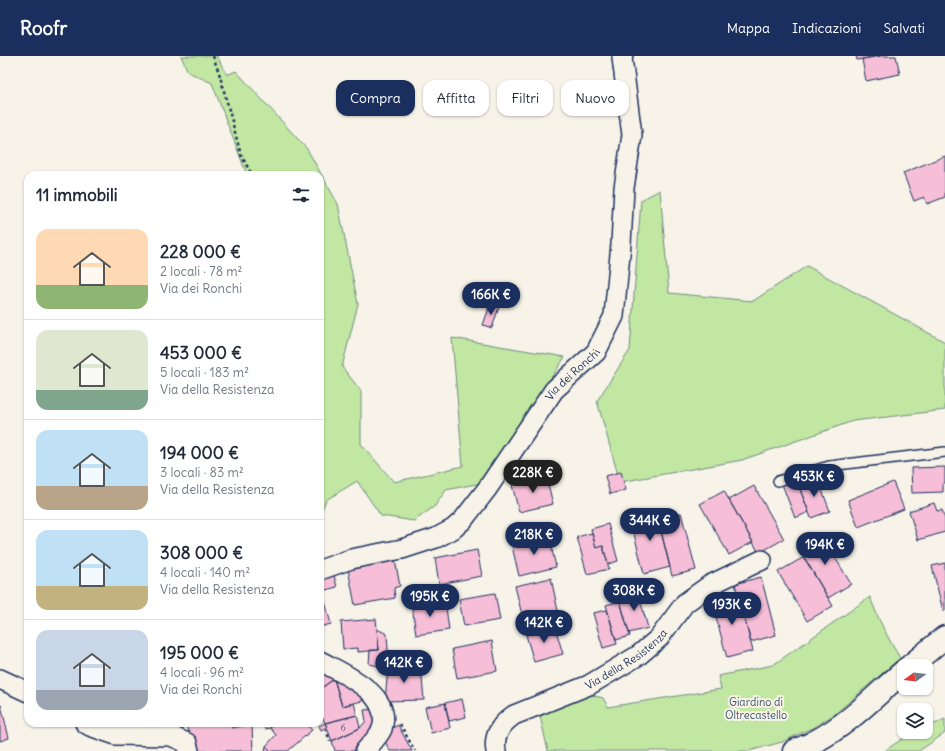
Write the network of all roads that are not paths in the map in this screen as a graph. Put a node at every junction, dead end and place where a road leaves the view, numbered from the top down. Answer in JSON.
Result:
{"nodes":[{"id":1,"x":623,"y":56,"type":"edge"},
{"id":2,"x":945,"y":452,"type":"edge"},
{"id":3,"x":778,"y":482,"type":"dead end"},
{"id":4,"x":762,"y":560,"type":"dead end"},
{"id":5,"x":324,"y":569,"type":"edge"},
{"id":6,"x":945,"y":637,"type":"edge"},
{"id":7,"x":918,"y":659,"type":"edge"},
{"id":8,"x":324,"y":662,"type":"edge"},
{"id":9,"x":897,"y":677,"type":"edge"},
{"id":10,"x":0,"y":679,"type":"edge"},
{"id":11,"x":24,"y":690,"type":"edge"},
{"id":12,"x":93,"y":727,"type":"edge"},
{"id":13,"x":173,"y":730,"type":"edge"},
{"id":14,"x":365,"y":750,"type":"edge"},
{"id":15,"x":189,"y":751,"type":"edge"},
{"id":16,"x":496,"y":751,"type":"edge"},
{"id":17,"x":794,"y":751,"type":"edge"}],
"edges":[{"from":1,"to":5,"type":"street","name":"Via dei Ronchi"},
{"from":2,"to":3,"type":"lane"},
{"from":4,"to":16,"type":"street","name":"Via della Resistenza"},
{"from":6,"to":7,"type":"street"},
{"from":8,"to":14,"type":"street"},
{"from":9,"to":17,"type":"street"},
{"from":10,"to":11,"type":"street"},
{"from":12,"to":13,"type":"street"},
{"from":13,"to":15,"type":"street"}]}
